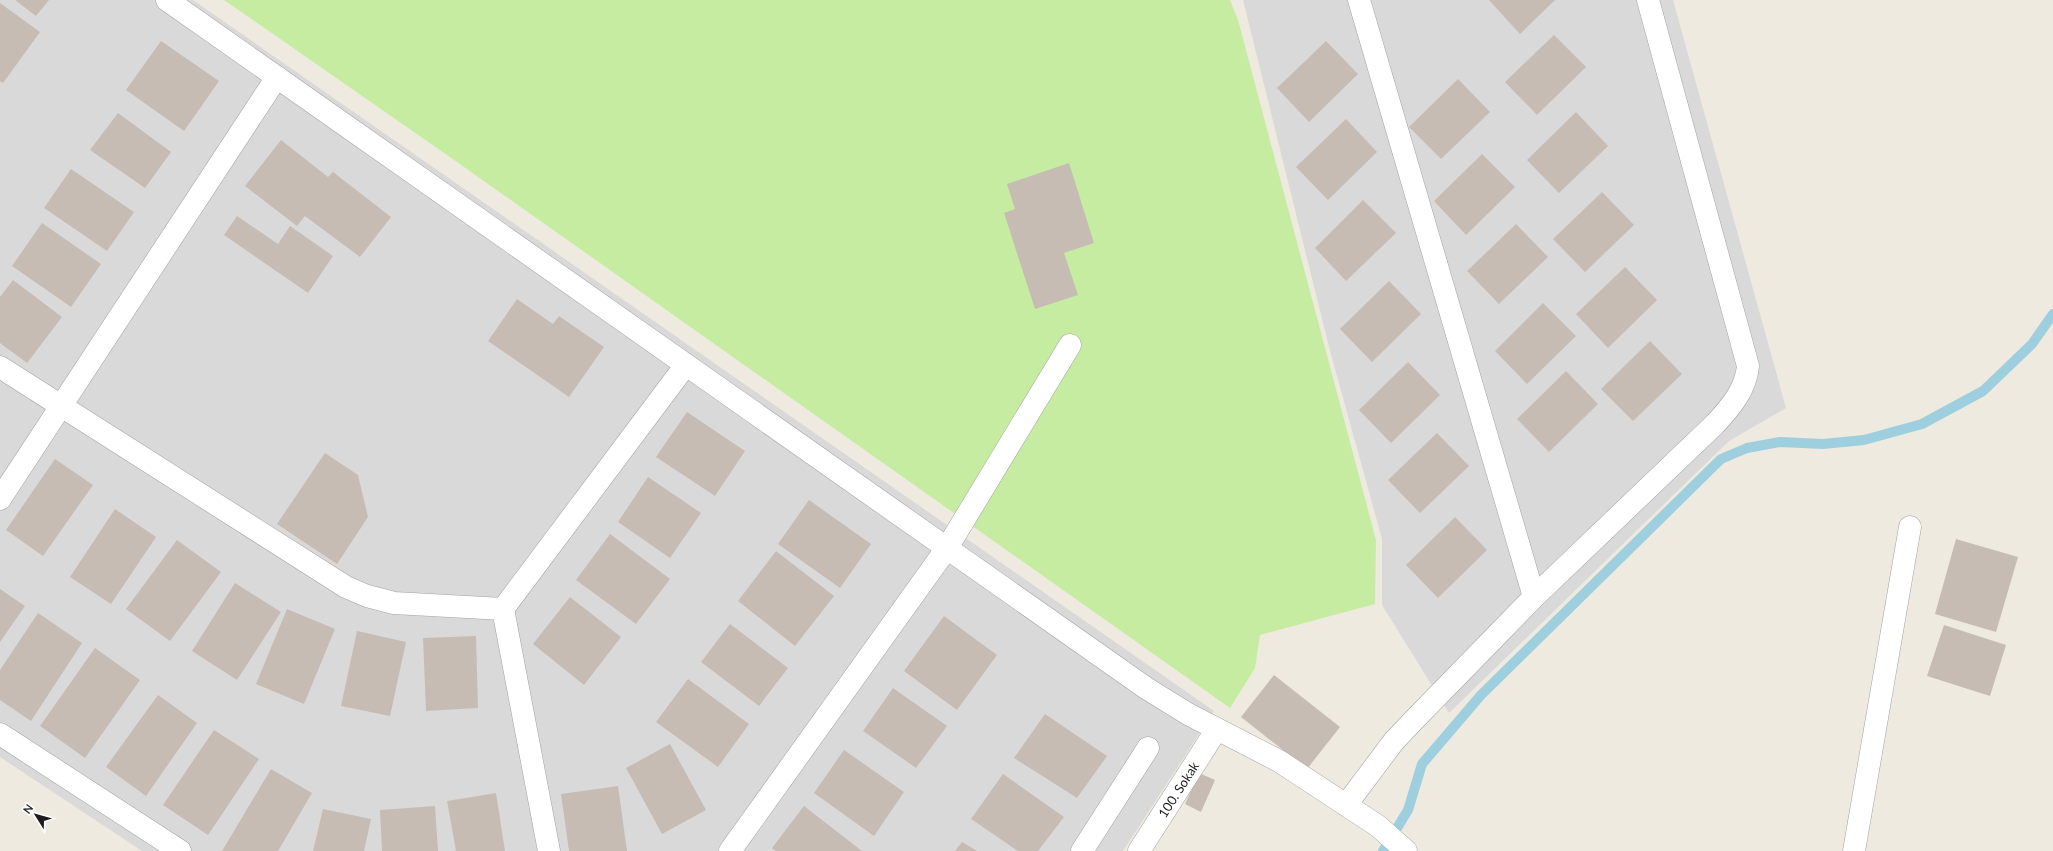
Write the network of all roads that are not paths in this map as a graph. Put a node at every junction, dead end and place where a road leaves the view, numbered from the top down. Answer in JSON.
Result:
{"nodes":[{"id":1,"x":167,"y":0,"type":"edge"},
{"id":2,"x":1359,"y":0,"type":"edge"},
{"id":3,"x":1648,"y":0,"type":"edge"},
{"id":4,"x":278,"y":77,"type":"junction"},
{"id":5,"x":1070,"y":345,"type":"dead end"},
{"id":6,"x":685,"y":366,"type":"junction"},
{"id":7,"x":0,"y":367,"type":"edge"},
{"id":8,"x":60,"y":406,"type":"junction"},
{"id":9,"x":0,"y":499,"type":"edge"},
{"id":10,"x":1910,"y":527,"type":"dead end"},
{"id":11,"x":947,"y":548,"type":"junction"},
{"id":12,"x":1534,"y":597,"type":"junction"},
{"id":13,"x":503,"y":609,"type":"junction"},
{"id":14,"x":1217,"y":729,"type":"junction"},
{"id":15,"x":0,"y":734,"type":"edge"},
{"id":16,"x":1148,"y":748,"type":"dead end"},
{"id":17,"x":1346,"y":805,"type":"junction"},
{"id":18,"x":180,"y":851,"type":"edge"},
{"id":19,"x":549,"y":851,"type":"edge"},
{"id":20,"x":730,"y":851,"type":"edge"},
{"id":21,"x":1082,"y":851,"type":"edge"},
{"id":22,"x":1139,"y":851,"type":"edge"},
{"id":23,"x":1406,"y":851,"type":"edge"},
{"id":24,"x":1854,"y":851,"type":"edge"}],
"edges":[{"from":1,"to":4,"type":"street"},
{"from":2,"to":12,"type":"street"},
{"from":3,"to":12,"type":"street"},
{"from":4,"to":6,"type":"street"},
{"from":4,"to":8,"type":"street"},
{"from":5,"to":11,"type":"street"},
{"from":6,"to":11,"type":"street"},
{"from":6,"to":13,"type":"street"},
{"from":7,"to":8,"type":"street"},
{"from":8,"to":9,"type":"street"},
{"from":8,"to":13,"type":"street"},
{"from":10,"to":24,"type":"street"},
{"from":11,"to":14,"type":"street"},
{"from":11,"to":20,"type":"street"},
{"from":12,"to":17,"type":"street"},
{"from":13,"to":19,"type":"street"},
{"from":14,"to":17,"type":"street"},
{"from":14,"to":22,"type":"street","name":"100. Sokak"},
{"from":15,"to":18,"type":"street"},
{"from":16,"to":21,"type":"street"},
{"from":17,"to":23,"type":"street"}]}
